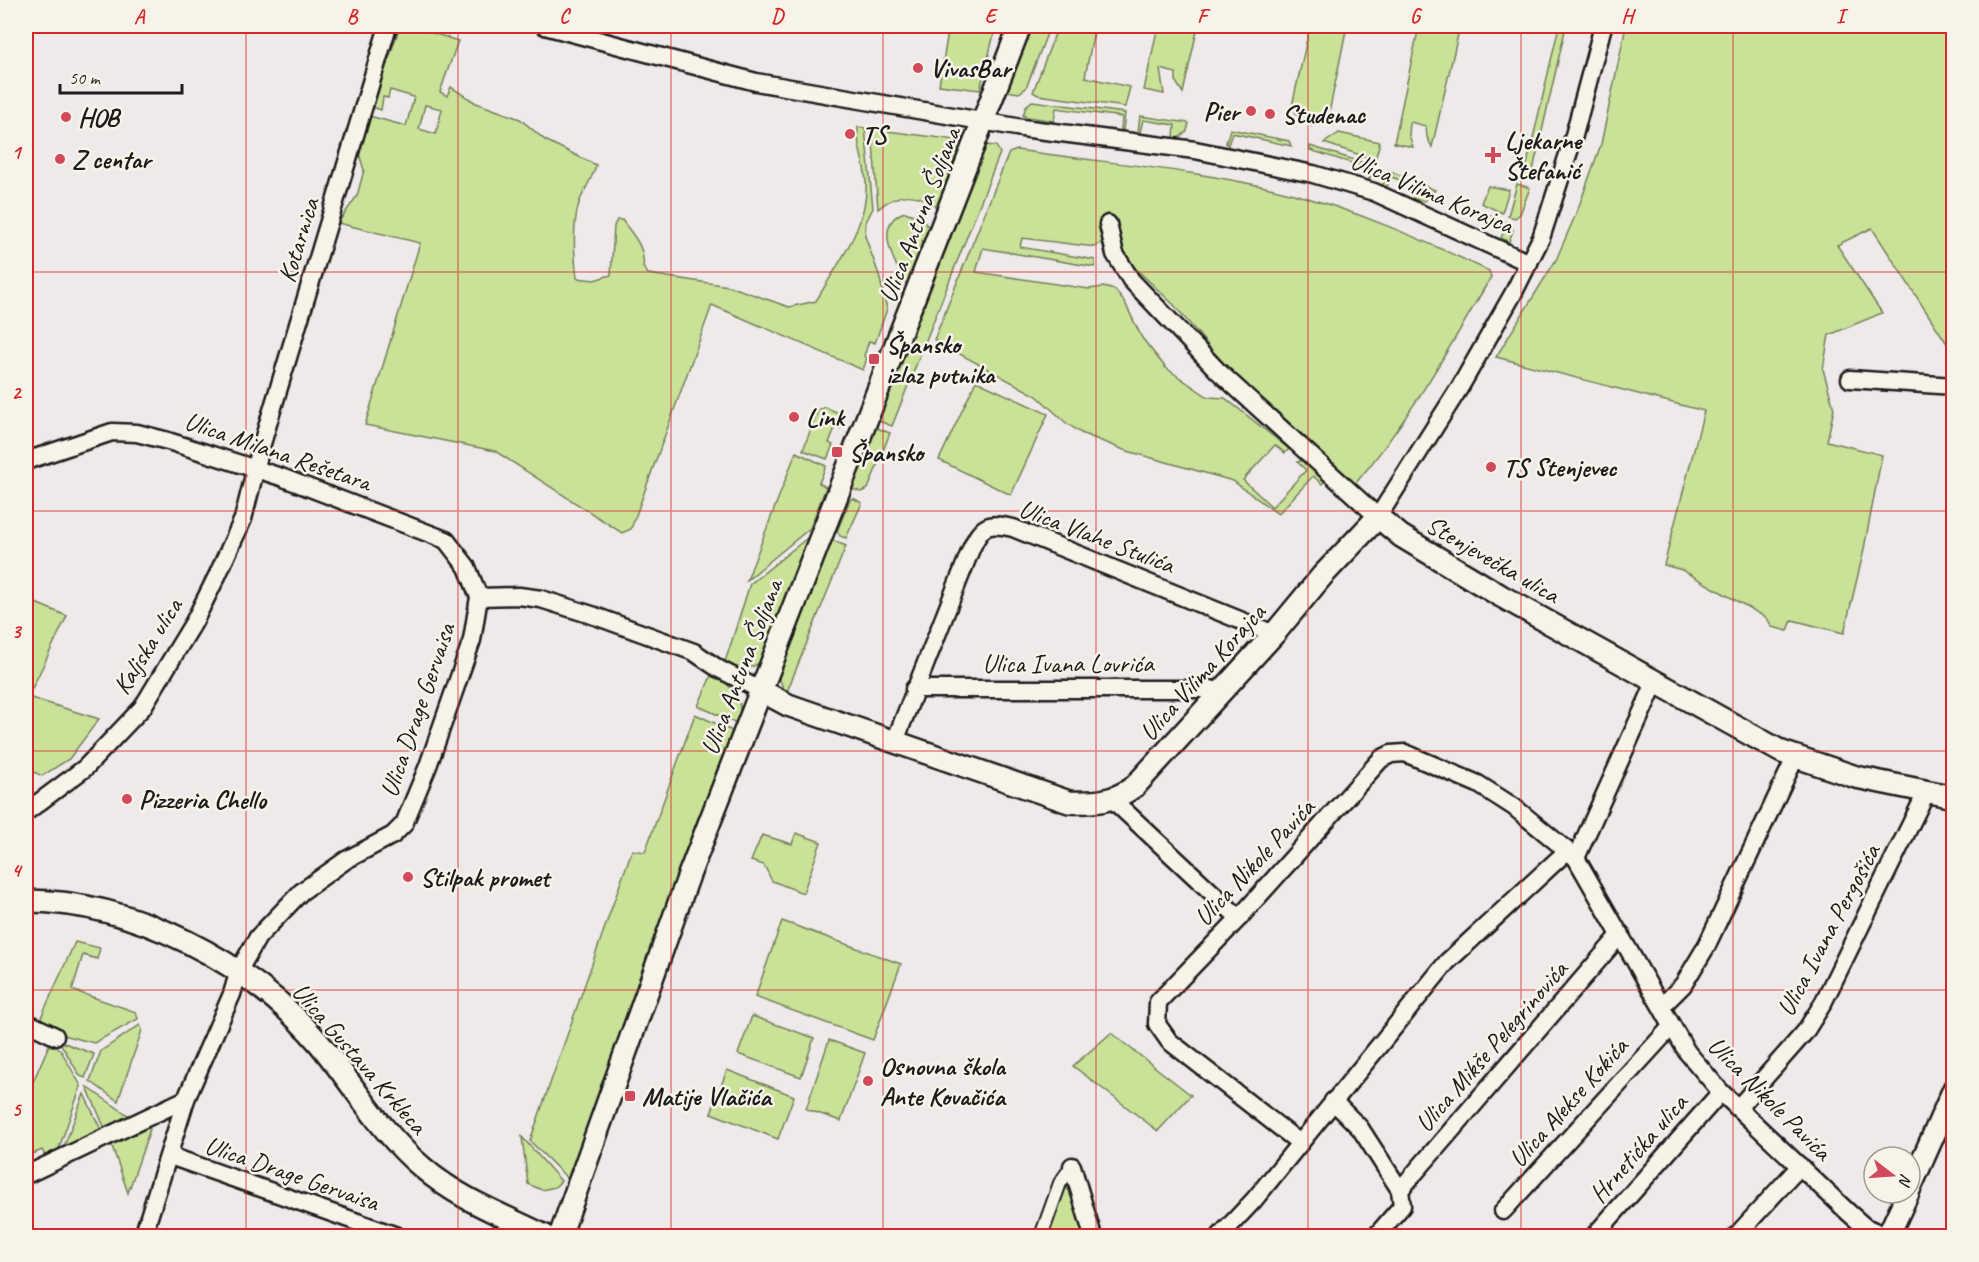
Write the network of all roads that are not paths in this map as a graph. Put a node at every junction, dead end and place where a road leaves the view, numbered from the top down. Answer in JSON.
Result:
{"nodes":[{"id":1,"x":388,"y":26,"type":"edge"},
{"id":2,"x":545,"y":26,"type":"edge"},
{"id":3,"x":1020,"y":26,"type":"edge"},
{"id":4,"x":1603,"y":26,"type":"edge"},
{"id":5,"x":984,"y":122,"type":"junction"},
{"id":6,"x":1313,"y":174,"type":"joint"},
{"id":7,"x":1108,"y":224,"type":"dead end"},
{"id":8,"x":1529,"y":263,"type":"junction"},
{"id":9,"x":1851,"y":379,"type":"dead end"},
{"id":10,"x":1953,"y":386,"type":"edge"},
{"id":11,"x":26,"y":461,"type":"edge"},
{"id":12,"x":258,"y":469,"type":"junction"},
{"id":13,"x":1378,"y":517,"type":"junction"},
{"id":14,"x":479,"y":597,"type":"junction"},
{"id":15,"x":1274,"y":634,"type":"junction"},
{"id":16,"x":1655,"y":683,"type":"junction"},
{"id":17,"x":914,"y":689,"type":"junction"},
{"id":18,"x":760,"y":690,"type":"junction"},
{"id":19,"x":1221,"y":692,"type":"junction"},
{"id":20,"x":895,"y":741,"type":"junction"},
{"id":21,"x":1795,"y":758,"type":"junction"},
{"id":22,"x":1926,"y":793,"type":"junction"},
{"id":23,"x":1953,"y":797,"type":"edge"},
{"id":24,"x":1113,"y":800,"type":"junction"},
{"id":25,"x":26,"y":812,"type":"edge"},
{"id":26,"x":1571,"y":855,"type":"junction"},
{"id":27,"x":26,"y":901,"type":"edge"},
{"id":28,"x":1239,"y":918,"type":"junction"},
{"id":29,"x":1621,"y":934,"type":"junction"},
{"id":30,"x":238,"y":970,"type":"junction"},
{"id":31,"x":1662,"y":1006,"type":"junction"},
{"id":32,"x":26,"y":1022,"type":"edge"},
{"id":33,"x":1671,"y":1027,"type":"junction"},
{"id":34,"x":55,"y":1036,"type":"dead end"},
{"id":35,"x":1953,"y":1089,"type":"edge"},
{"id":36,"x":1721,"y":1092,"type":"junction"},
{"id":37,"x":186,"y":1099,"type":"junction"},
{"id":38,"x":1333,"y":1101,"type":"junction"},
{"id":39,"x":1738,"y":1108,"type":"junction"},
{"id":40,"x":1300,"y":1143,"type":"junction"},
{"id":41,"x":170,"y":1156,"type":"junction"},
{"id":42,"x":1922,"y":1160,"type":"edge"},
{"id":43,"x":1071,"y":1166,"type":"joint"},
{"id":44,"x":1800,"y":1166,"type":"junction"},
{"id":45,"x":26,"y":1175,"type":"edge"},
{"id":46,"x":1400,"y":1191,"type":"junction"},
{"id":47,"x":1902,"y":1205,"type":"edge"},
{"id":48,"x":1503,"y":1211,"type":"dead end"},
{"id":49,"x":143,"y":1236,"type":"edge"},
{"id":50,"x":397,"y":1236,"type":"edge"},
{"id":51,"x":545,"y":1236,"type":"edge"},
{"id":52,"x":560,"y":1236,"type":"edge"},
{"id":53,"x":1041,"y":1236,"type":"edge"},
{"id":54,"x":1093,"y":1236,"type":"edge"},
{"id":55,"x":1220,"y":1236,"type":"edge"},
{"id":56,"x":1376,"y":1236,"type":"edge"},
{"id":57,"x":1594,"y":1236,"type":"edge"},
{"id":58,"x":1736,"y":1236,"type":"edge"},
{"id":59,"x":1887,"y":1236,"type":"edge"}],
"edges":[{"from":1,"to":12,"type":"street","name":"Kotarnica"},
{"from":2,"to":5,"type":"street"},
{"from":3,"to":5,"type":"street","name":"Ulica Antuna Šoljana"},
{"from":4,"to":8,"type":"street","name":"Ulica Vilima Korajca"},
{"from":5,"to":6,"type":"street","name":"Ulica Antuna Šoljana"},
{"from":5,"to":18,"type":"street","name":"Ulica Antuna Šoljana"},
{"from":6,"to":8,"type":"street","name":"Ulica Vilima Korajca"},
{"from":7,"to":13,"type":"street","name":"Stenjevečka ulica"},
{"from":8,"to":13,"type":"street","name":"Ulica Vilima Korajca"},
{"from":9,"to":10,"type":"street"},
{"from":11,"to":12,"type":"street","name":"Ulica Milana Rešetara"},
{"from":12,"to":14,"type":"street","name":"Ulica Milana Rešetara"},
{"from":12,"to":25,"type":"street","name":"Kaljska ulica"},
{"from":13,"to":15,"type":"street","name":"Ulica Vilima Korajca"},
{"from":13,"to":16,"type":"street","name":"Stenjevečka ulica"},
{"from":14,"to":18,"type":"street","name":"Ulica Drage Gervaisa"},
{"from":14,"to":30,"type":"street","name":"Ulica Drage Gervaisa"},
{"from":15,"to":17,"type":"street","name":"Ulica Vlahe Stulića"},
{"from":15,"to":19,"type":"street","name":"Ulica Vilima Korajca"},
{"from":16,"to":21,"type":"street","name":"Stenjevečka ulica"},
{"from":16,"to":26,"type":"street"},
{"from":17,"to":19,"type":"street","name":"Ulica Ivana Lovrića"},
{"from":17,"to":20,"type":"street","name":"Ulica Vlahe Stulića"},
{"from":18,"to":20,"type":"street","name":"Ulica Vilima Korajca"},
{"from":18,"to":52,"type":"street","name":"Ulica Antuna Šoljana"},
{"from":19,"to":24,"type":"street","name":"Ulica Vilima Korajca"},
{"from":20,"to":24,"type":"street","name":"Ulica Vilima Korajca"},
{"from":21,"to":22,"type":"street","name":"Stenjevečka ulica"},
{"from":21,"to":31,"type":"street"},
{"from":22,"to":23,"type":"street","name":"Stenjevečka ulica"},
{"from":22,"to":39,"type":"street","name":"Ulica Ivana Pergošića"},
{"from":24,"to":28,"type":"street"},
{"from":26,"to":28,"type":"street","name":"Ulica Nikole Pavića"},
{"from":26,"to":29,"type":"street","name":"Ulica Nikole Pavića"},
{"from":26,"to":38,"type":"street"},
{"from":27,"to":30,"type":"street","name":"Ulica Gustava Krkleca"},
{"from":28,"to":40,"type":"street","name":"Ulica Nikole Pavića"},
{"from":29,"to":31,"type":"street","name":"Ulica Nikole Pavića"},
{"from":29,"to":46,"type":"street","name":"Ulica Mikše Pelegrinovića"},
{"from":30,"to":37,"type":"street","name":"Ulica Drage Gervaisa"},
{"from":30,"to":51,"type":"street","name":"Ulica Gustava Krkleca"},
{"from":31,"to":33,"type":"street","name":"Ulica Nikole Pavića"},
{"from":32,"to":34,"type":"street"},
{"from":33,"to":36,"type":"street","name":"Ulica Nikole Pavića"},
{"from":33,"to":48,"type":"street","name":"Ulica Alekse Kokića"},
{"from":35,"to":42,"type":"street"},
{"from":36,"to":39,"type":"street","name":"Ulica Nikole Pavića"},
{"from":36,"to":57,"type":"street","name":"Hrnetićka ulica"},
{"from":37,"to":41,"type":"street","name":"Ulica Drage Gervaisa"},
{"from":37,"to":45,"type":"street"},
{"from":38,"to":40,"type":"street"},
{"from":38,"to":46,"type":"street"},
{"from":39,"to":44,"type":"street","name":"Ulica Nikole Pavića"},
{"from":40,"to":55,"type":"street"},
{"from":41,"to":49,"type":"street","name":"Ulica Drage Gervaisa"},
{"from":41,"to":50,"type":"street","name":"Ulica Drage Gervaisa"},
{"from":43,"to":53,"type":"street"},
{"from":43,"to":54,"type":"street"},
{"from":44,"to":58,"type":"street"},
{"from":44,"to":59,"type":"street","name":"Ulica Nikole Pavića"},
{"from":46,"to":56,"type":"street","name":"Ulica Mikše Pelegrinovića"},
{"from":47,"to":59,"type":"street"}]}
